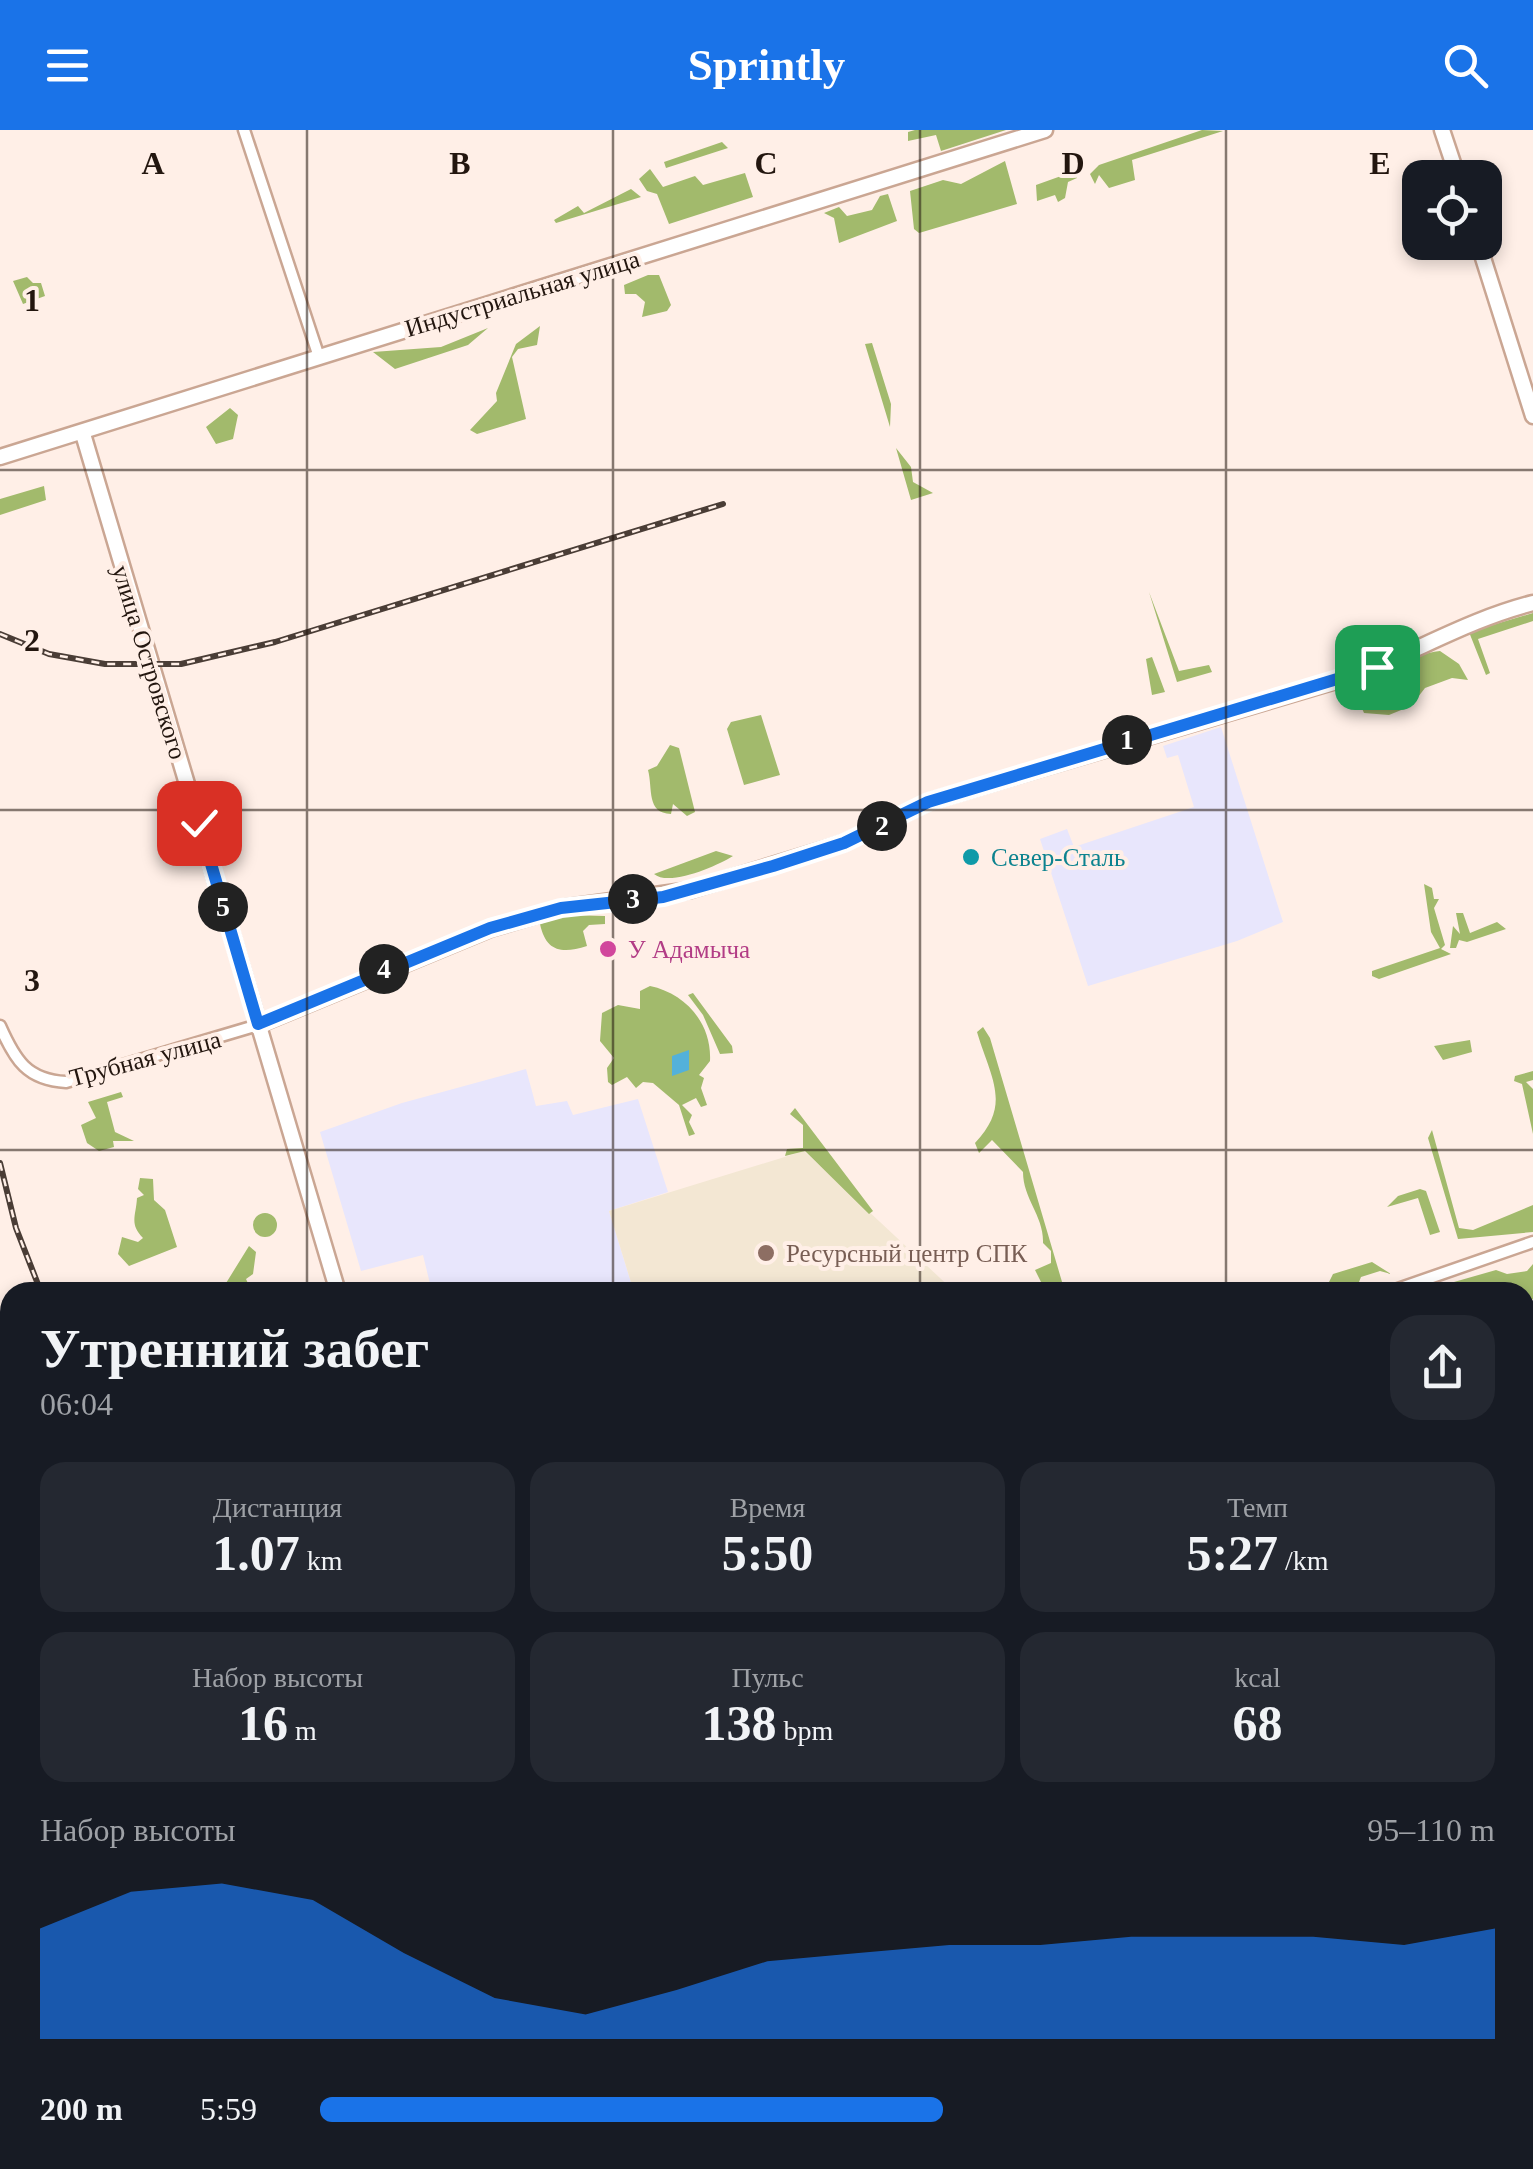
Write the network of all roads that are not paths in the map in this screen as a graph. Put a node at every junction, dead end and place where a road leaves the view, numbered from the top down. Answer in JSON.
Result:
{"nodes":[{"id":1,"x":244,"y":130,"type":"edge"},
{"id":2,"x":1045,"y":130,"type":"edge"},
{"id":3,"x":1442,"y":130,"type":"edge"},
{"id":4,"x":1452,"y":160,"type":"edge"},
{"id":5,"x":1484,"y":260,"type":"edge"},
{"id":6,"x":319,"y":356,"type":"junction"},
{"id":7,"x":1533,"y":416,"type":"edge"},
{"id":8,"x":82,"y":434,"type":"junction"},
{"id":9,"x":0,"y":458,"type":"edge"},
{"id":10,"x":1533,"y":603,"type":"edge"},
{"id":11,"x":258,"y":1024,"type":"junction"},
{"id":12,"x":0,"y":1026,"type":"edge"},
{"id":13,"x":1533,"y":1242,"type":"edge"},
{"id":14,"x":335,"y":1282,"type":"edge"},
{"id":15,"x":1418,"y":1282,"type":"edge"}],
"edges":[{"from":1,"to":6,"type":"street"},
{"from":2,"to":6,"type":"main road","name":"Индустриальная улица"},
{"from":3,"to":4,"type":"main road"},
{"from":5,"to":7,"type":"main road"},
{"from":6,"to":8,"type":"main road","name":"Индустриальная улица"},
{"from":8,"to":9,"type":"main road","name":"Индустриальная улица"},
{"from":8,"to":11,"type":"main road","name":"улица Островского"},
{"from":10,"to":11,"type":"main road"},
{"from":11,"to":12,"type":"street","name":"Трубная улица"},
{"from":11,"to":14,"type":"main road","name":"улица Островского"},
{"from":13,"to":15,"type":"street"}]}
